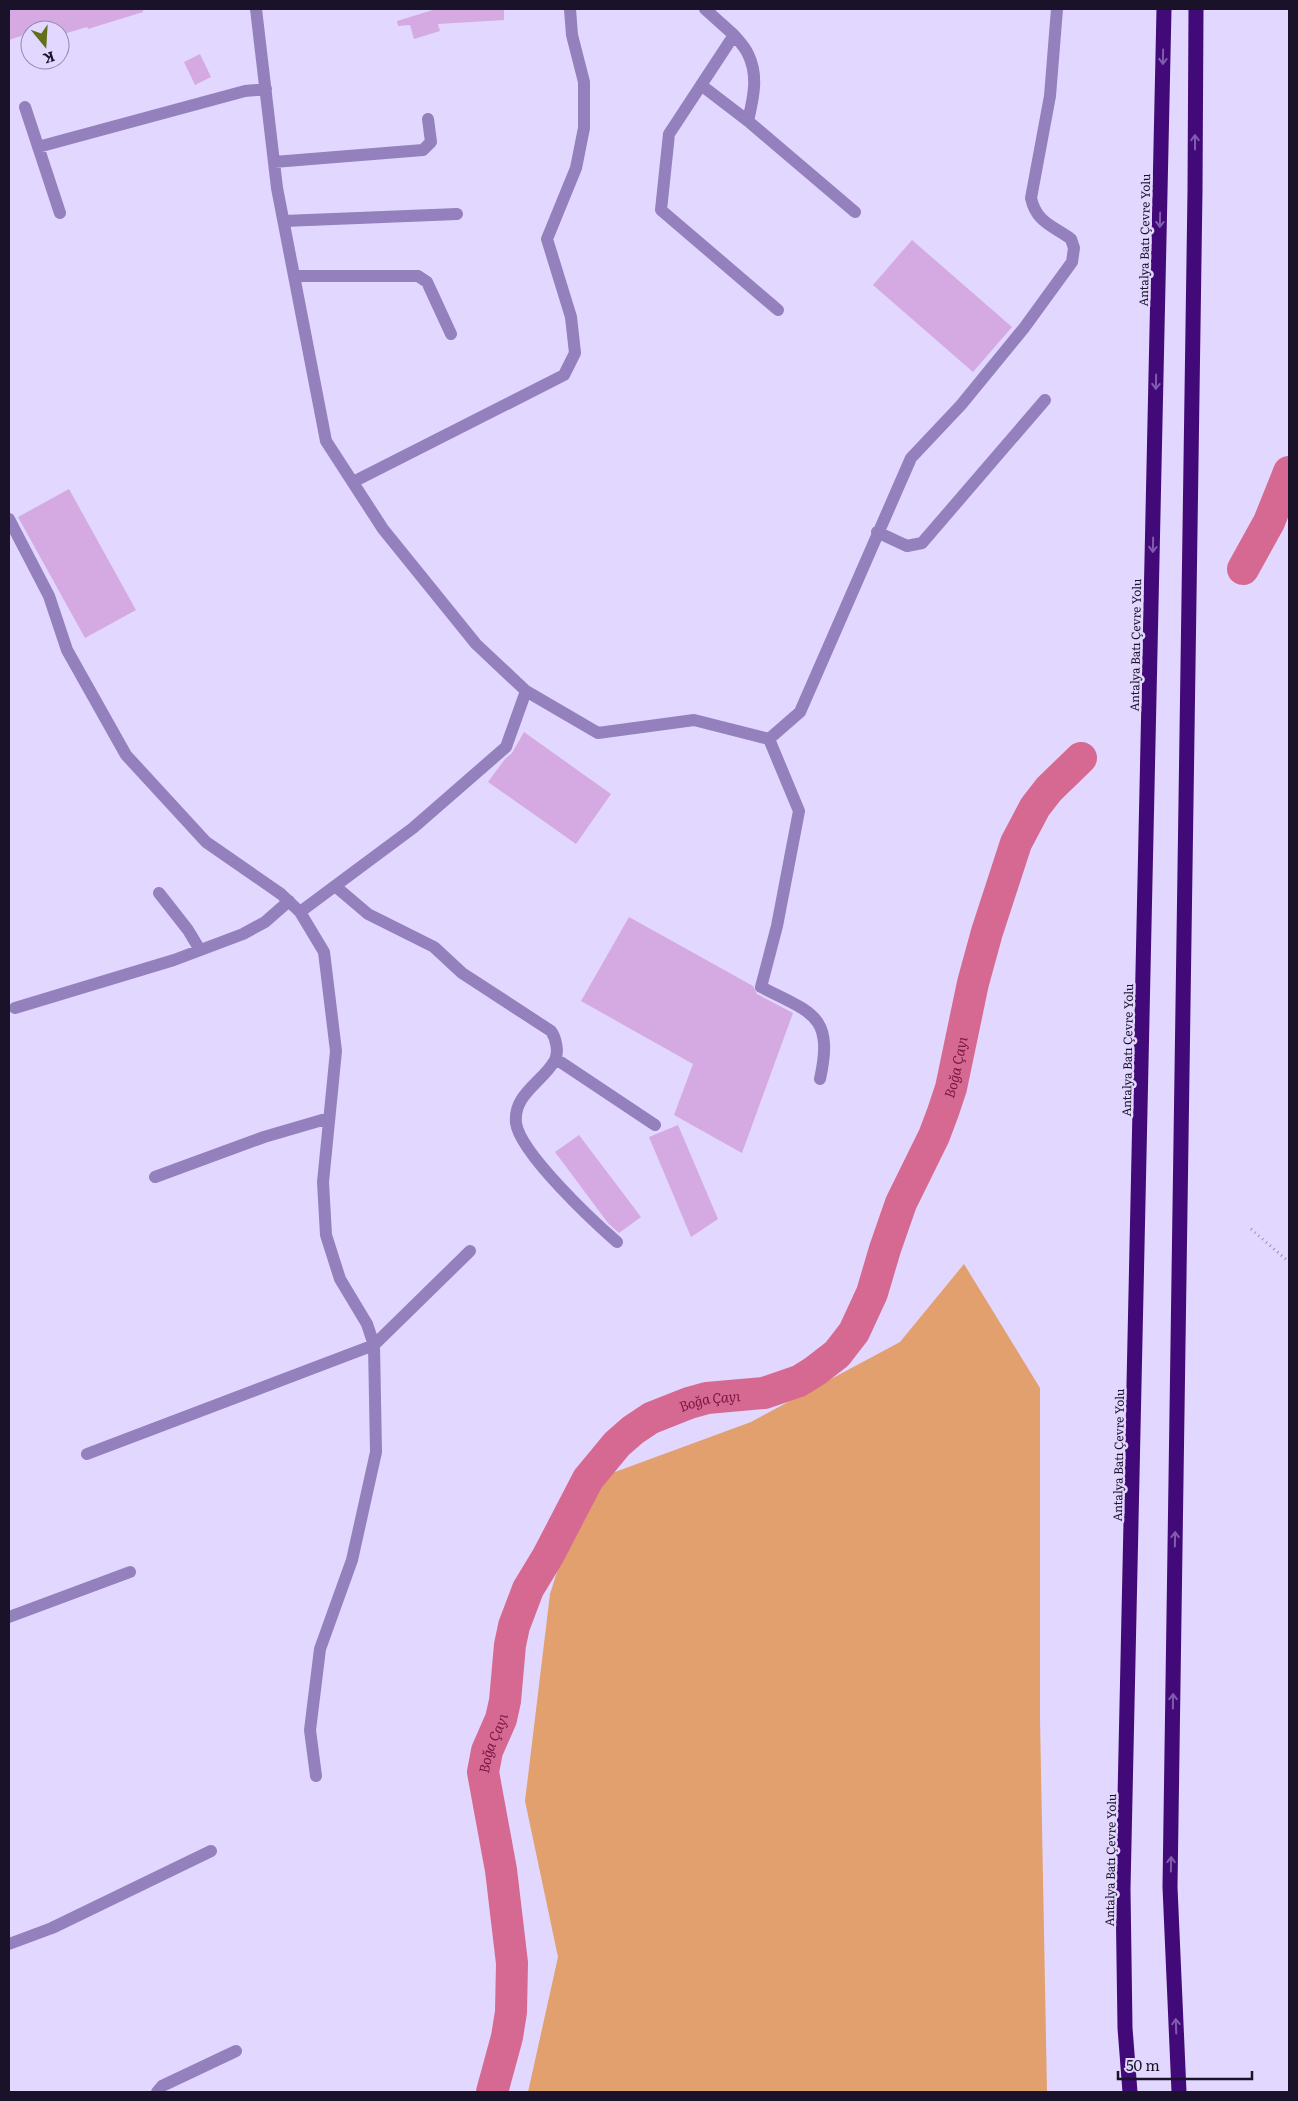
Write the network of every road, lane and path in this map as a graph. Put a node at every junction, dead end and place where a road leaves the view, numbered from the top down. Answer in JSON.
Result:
{"nodes":[{"id":1,"x":256,"y":9,"type":"edge"},
{"id":2,"x":570,"y":9,"type":"edge"},
{"id":3,"x":705,"y":9,"type":"edge"},
{"id":4,"x":1057,"y":9,"type":"edge"},
{"id":5,"x":1164,"y":9,"type":"edge"},
{"id":6,"x":1196,"y":9,"type":"edge"},
{"id":7,"x":734,"y":35,"type":"junction"},
{"id":8,"x":701,"y":85,"type":"junction"},
{"id":9,"x":266,"y":89,"type":"junction"},
{"id":10,"x":25,"y":107,"type":"dead end"},
{"id":11,"x":428,"y":119,"type":"dead end"},
{"id":12,"x":748,"y":121,"type":"junction"},
{"id":13,"x":38,"y":147,"type":"junction"},
{"id":14,"x":274,"y":162,"type":"junction"},
{"id":15,"x":60,"y":212,"type":"dead end"},
{"id":16,"x":855,"y":212,"type":"dead end"},
{"id":17,"x":457,"y":214,"type":"dead end"},
{"id":18,"x":284,"y":221,"type":"junction"},
{"id":19,"x":294,"y":276,"type":"junction"},
{"id":20,"x":778,"y":310,"type":"dead end"},
{"id":21,"x":451,"y":334,"type":"dead end"},
{"id":22,"x":1045,"y":400,"type":"dead end"},
{"id":23,"x":353,"y":482,"type":"junction"},
{"id":24,"x":9,"y":518,"type":"edge"},
{"id":25,"x":877,"y":532,"type":"junction"},
{"id":26,"x":526,"y":692,"type":"junction"},
{"id":27,"x":769,"y":739,"type":"junction"},
{"id":28,"x":335,"y":886,"type":"junction"},
{"id":29,"x":159,"y":893,"type":"dead end"},
{"id":30,"x":289,"y":901,"type":"junction"},
{"id":31,"x":300,"y":912,"type":"junction"},
{"id":32,"x":200,"y":950,"type":"junction"},
{"id":33,"x":15,"y":1008,"type":"dead end"},
{"id":34,"x":556,"y":1059,"type":"junction"},
{"id":35,"x":820,"y":1079,"type":"dead end"},
{"id":36,"x":329,"y":1118,"type":"junction"},
{"id":37,"x":655,"y":1125,"type":"dead end"},
{"id":38,"x":155,"y":1177,"type":"dead end"},
{"id":39,"x":1251,"y":1229,"type":"dead end"},
{"id":40,"x":617,"y":1242,"type":"dead end"},
{"id":41,"x":470,"y":1251,"type":"dead end"},
{"id":42,"x":1289,"y":1262,"type":"edge"},
{"id":43,"x":374,"y":1345,"type":"junction"},
{"id":44,"x":88,"y":1454,"type":"dead end"},
{"id":45,"x":130,"y":1572,"type":"dead end"},
{"id":46,"x":9,"y":1617,"type":"edge"},
{"id":47,"x":316,"y":1776,"type":"dead end"},
{"id":48,"x":211,"y":1851,"type":"dead end"},
{"id":49,"x":9,"y":1944,"type":"edge"},
{"id":50,"x":236,"y":2051,"type":"dead end"},
{"id":51,"x":157,"y":2092,"type":"edge"},
{"id":52,"x":1130,"y":2092,"type":"edge"},
{"id":53,"x":1180,"y":2092,"type":"edge"}],
"edges":[{"from":1,"to":9,"type":"street"},
{"from":2,"to":23,"type":"street"},
{"from":3,"to":7,"type":"street"},
{"from":4,"to":25,"type":"street"},
{"from":5,"to":52,"type":"highway","name":"Antalya Batı Çevre Yolu","one_way":true},
{"from":53,"to":6,"type":"highway","one_way":true},
{"from":7,"to":8,"type":"street"},
{"from":7,"to":12,"type":"street"},
{"from":8,"to":12,"type":"street"},
{"from":8,"to":20,"type":"street"},
{"from":9,"to":13,"type":"street"},
{"from":9,"to":14,"type":"street"},
{"from":10,"to":13,"type":"street"},
{"from":11,"to":14,"type":"street"},
{"from":12,"to":16,"type":"street"},
{"from":13,"to":15,"type":"street"},
{"from":14,"to":18,"type":"street"},
{"from":17,"to":18,"type":"street"},
{"from":18,"to":19,"type":"street"},
{"from":19,"to":21,"type":"street"},
{"from":19,"to":23,"type":"street"},
{"from":22,"to":25,"type":"street"},
{"from":23,"to":26,"type":"street"},
{"from":24,"to":30,"type":"street"},
{"from":25,"to":27,"type":"street"},
{"from":26,"to":27,"type":"street"},
{"from":26,"to":28,"type":"street"},
{"from":27,"to":35,"type":"street"},
{"from":28,"to":31,"type":"street"},
{"from":28,"to":34,"type":"street"},
{"from":29,"to":32,"type":"street"},
{"from":30,"to":31,"type":"street"},
{"from":30,"to":32,"type":"street"},
{"from":31,"to":36,"type":"street"},
{"from":32,"to":33,"type":"street"},
{"from":34,"to":37,"type":"street"},
{"from":34,"to":40,"type":"street"},
{"from":36,"to":38,"type":"street"},
{"from":36,"to":43,"type":"street"},
{"from":39,"to":42,"type":"path"},
{"from":41,"to":43,"type":"street"},
{"from":43,"to":44,"type":"street"},
{"from":43,"to":47,"type":"street"},
{"from":45,"to":46,"type":"street"},
{"from":48,"to":49,"type":"street"},
{"from":50,"to":51,"type":"street"}]}
